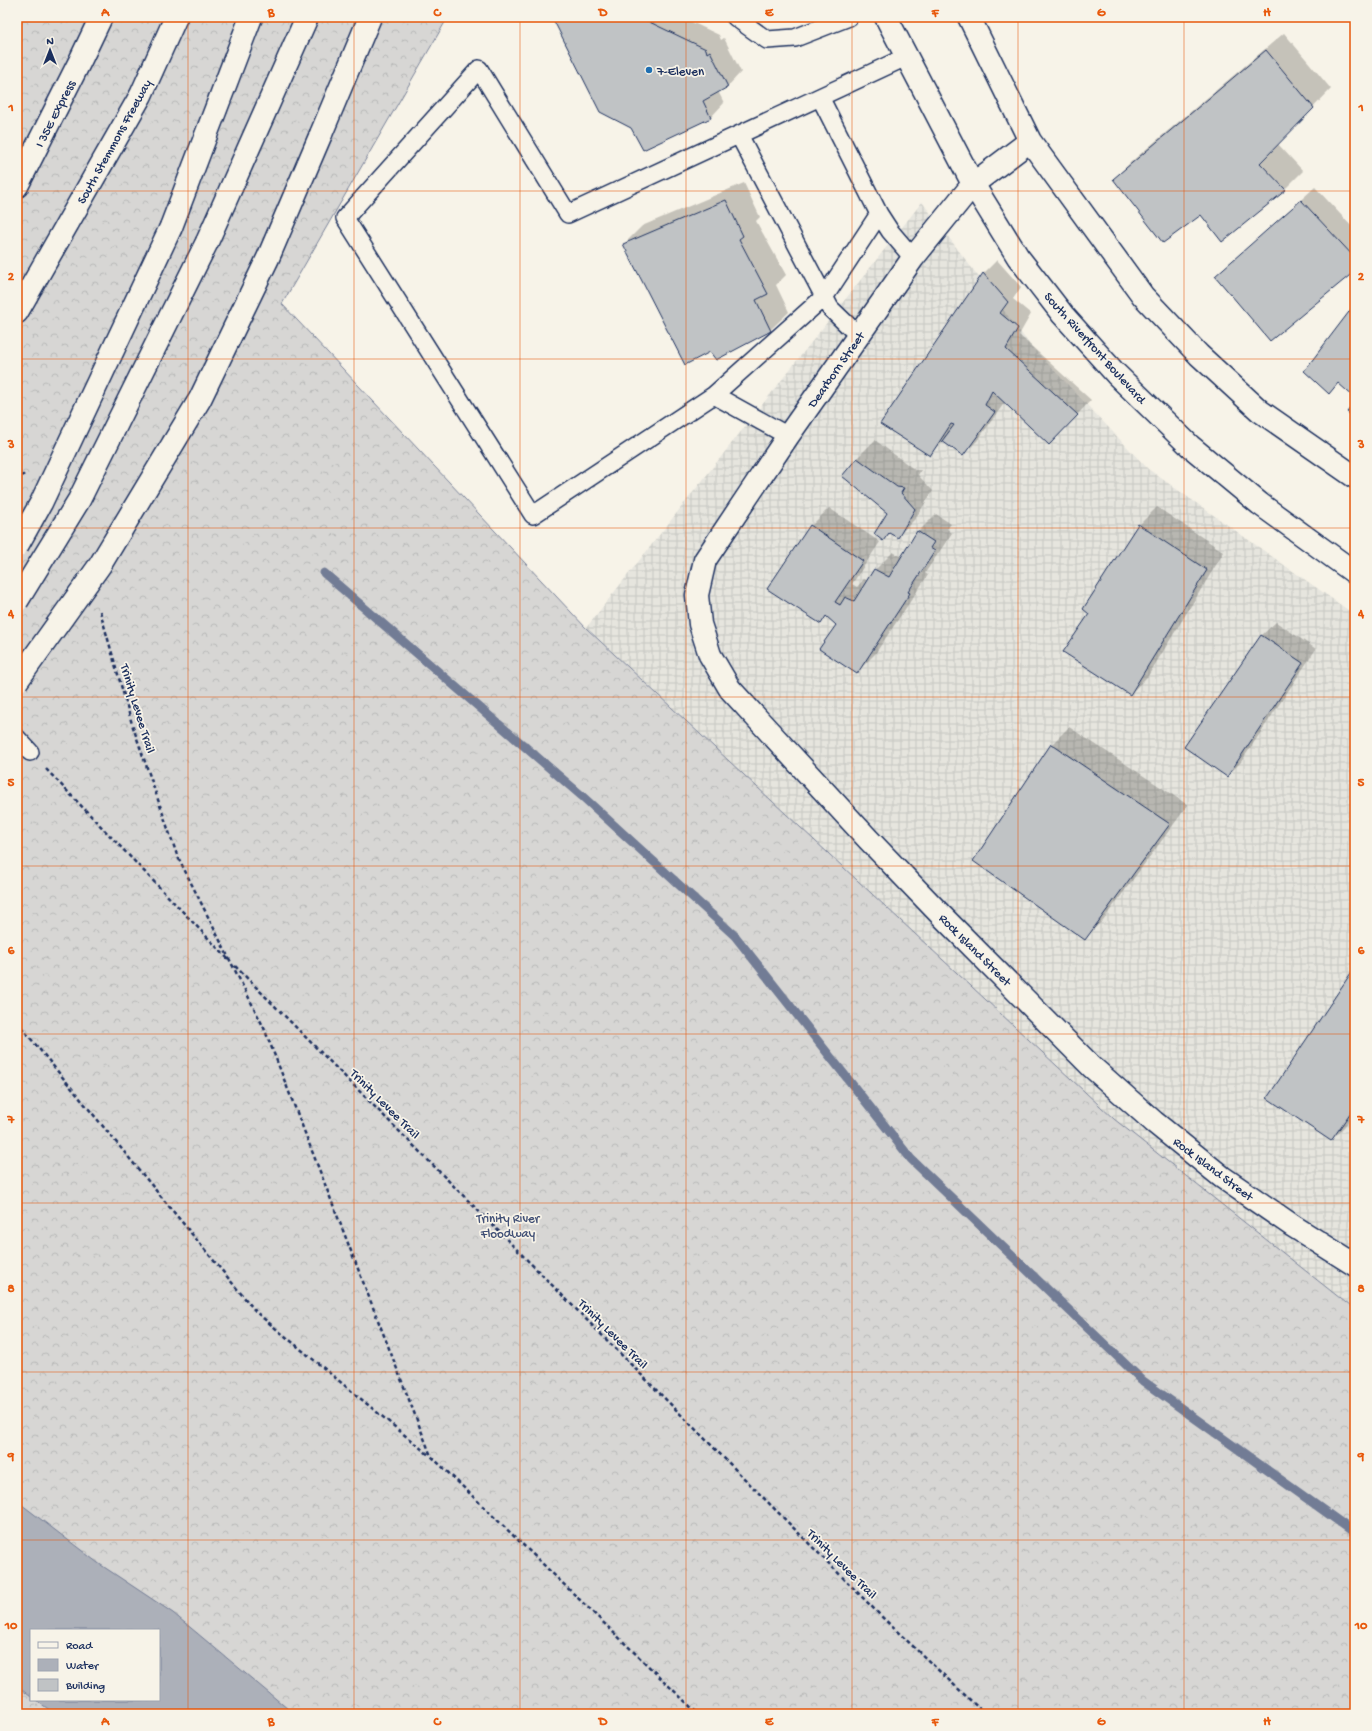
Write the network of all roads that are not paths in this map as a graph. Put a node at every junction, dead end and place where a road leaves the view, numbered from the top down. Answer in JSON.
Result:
{"nodes":[{"id":1,"x":101,"y":17,"type":"edge"},
{"id":2,"x":176,"y":17,"type":"edge"},
{"id":3,"x":251,"y":17,"type":"edge"},
{"id":4,"x":307,"y":17,"type":"edge"},
{"id":5,"x":370,"y":17,"type":"edge"},
{"id":6,"x":735,"y":17,"type":"edge"},
{"id":7,"x":849,"y":17,"type":"edge"},
{"id":8,"x":886,"y":17,"type":"edge"},
{"id":9,"x":969,"y":17,"type":"edge"},
{"id":10,"x":906,"y":57,"type":"junction"},
{"id":11,"x":820,"y":97,"type":"junction"},
{"id":12,"x":739,"y":135,"type":"junction"},
{"id":13,"x":1030,"y":141,"type":"junction"},
{"id":14,"x":973,"y":184,"type":"junction"},
{"id":15,"x":17,"y":186,"type":"edge"},
{"id":16,"x":879,"y":214,"type":"junction"},
{"id":17,"x":913,"y":258,"type":"junction"},
{"id":18,"x":825,"y":296,"type":"junction"},
{"id":19,"x":17,"y":312,"type":"edge"},
{"id":20,"x":859,"y":336,"type":"junction"},
{"id":21,"x":714,"y":395,"type":"junction"},
{"id":22,"x":788,"y":436,"type":"junction"},
{"id":23,"x":1355,"y":477,"type":"edge"},
{"id":24,"x":17,"y":546,"type":"edge"},
{"id":25,"x":705,"y":560,"type":"joint"},
{"id":26,"x":1355,"y":573,"type":"edge"},
{"id":27,"x":17,"y":601,"type":"edge"},
{"id":28,"x":17,"y":681,"type":"edge"},
{"id":29,"x":17,"y":738,"type":"edge"},
{"id":30,"x":30,"y":752,"type":"road end"},
{"id":31,"x":1355,"y":1266,"type":"edge"}],
"edges":[{"from":1,"to":15,"type":"main road","name":"I 35E Express"},
{"from":2,"to":19,"type":"main road","name":"South Stemmons Freeway"},
{"from":3,"to":24,"type":"main road","bridge":true},
{"from":4,"to":27,"type":"main road","bridge":true},
{"from":5,"to":28,"type":"main road","bridge":true},
{"from":6,"to":7,"type":"lane"},
{"from":8,"to":10,"type":"main road","name":"South Riverfront Boulevard"},
{"from":9,"to":13,"type":"main road"},
{"from":10,"to":11,"type":"lane"},
{"from":10,"to":14,"type":"main road","name":"South Riverfront Boulevard"},
{"from":11,"to":12,"type":"lane"},
{"from":11,"to":16,"type":"lane"},
{"from":12,"to":18,"type":"lane"},
{"from":12,"to":21,"type":"lane"},
{"from":13,"to":14,"type":"main road","name":"Dearborn Street"},
{"from":13,"to":23,"type":"main road"},
{"from":14,"to":17,"type":"main road","name":"Dearborn Street"},
{"from":14,"to":26,"type":"main road","name":"South Riverfront Boulevard"},
{"from":16,"to":17,"type":"lane"},
{"from":16,"to":18,"type":"lane"},
{"from":17,"to":20,"type":"main road","name":"Dearborn Street"},
{"from":18,"to":20,"type":"lane"},
{"from":18,"to":21,"type":"lane"},
{"from":20,"to":22,"type":"main road","name":"Dearborn Street"},
{"from":21,"to":22,"type":"lane"},
{"from":22,"to":25,"type":"main road","name":"Dearborn Street"},
{"from":25,"to":31,"type":"main road","name":"Rock Island Street"},
{"from":29,"to":30,"type":"lane"}]}
